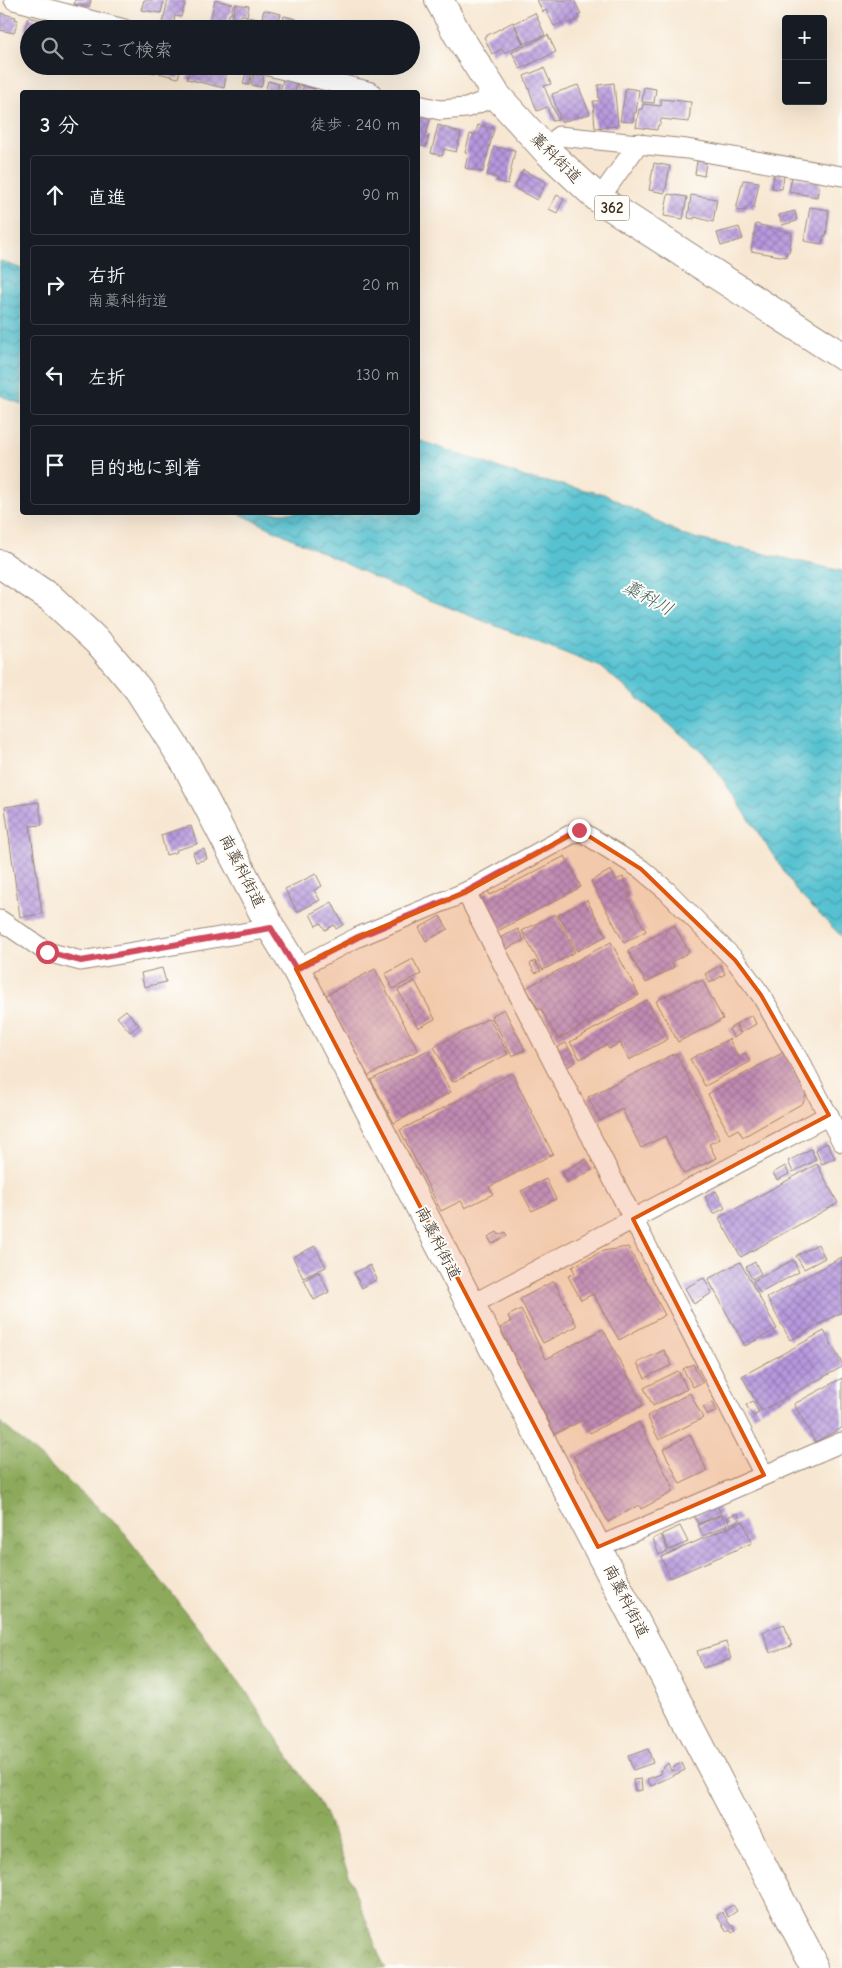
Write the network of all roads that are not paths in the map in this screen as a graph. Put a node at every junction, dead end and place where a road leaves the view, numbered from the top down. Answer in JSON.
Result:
{"nodes":[{"id":1,"x":14,"y":0,"type":"edge"},
{"id":2,"x":439,"y":0,"type":"edge"},
{"id":3,"x":90,"y":20,"type":"edge"},
{"id":4,"x":304,"y":75,"type":"edge"},
{"id":5,"x":363,"y":90,"type":"edge"},
{"id":6,"x":497,"y":96,"type":"junction"},
{"id":7,"x":420,"y":105,"type":"edge"},
{"id":8,"x":559,"y":136,"type":"dead end"},
{"id":9,"x":639,"y":143,"type":"junction"},
{"id":10,"x":842,"y":176,"type":"edge"},
{"id":11,"x":599,"y":199,"type":"junction"},
{"id":12,"x":842,"y":356,"type":"edge"},
{"id":13,"x":0,"y":564,"type":"edge"},
{"id":14,"x":466,"y":892,"type":"junction"},
{"id":15,"x":0,"y":920,"type":"edge"},
{"id":16,"x":271,"y":928,"type":"junction"},
{"id":17,"x":296,"y":969,"type":"junction"},
{"id":18,"x":828,"y":1115,"type":"junction"},
{"id":19,"x":842,"y":1142,"type":"edge"},
{"id":20,"x":633,"y":1220,"type":"junction"},
{"id":21,"x":471,"y":1305,"type":"junction"},
{"id":22,"x":842,"y":1442,"type":"edge"},
{"id":23,"x":764,"y":1475,"type":"junction"},
{"id":24,"x":598,"y":1548,"type":"junction"},
{"id":25,"x":816,"y":1968,"type":"edge"}],
"edges":[{"from":1,"to":3,"type":"street"},
{"from":2,"to":6,"type":"main road","name":"藁科街道","number":"362"},
{"from":4,"to":5,"type":"street"},
{"from":6,"to":7,"type":"street"},
{"from":6,"to":11,"type":"main road","name":"藁科街道","number":"362"},
{"from":8,"to":9,"type":"street"},
{"from":9,"to":10,"type":"street"},
{"from":9,"to":11,"type":"street"},
{"from":11,"to":12,"type":"main road","name":"藁科街道","number":"362"},
{"from":13,"to":16,"type":"main road","name":"南藁科街道"},
{"from":14,"to":17,"type":"street"},
{"from":14,"to":18,"type":"street"},
{"from":14,"to":20,"type":"street"},
{"from":15,"to":16,"type":"street"},
{"from":16,"to":17,"type":"main road","name":"南藁科街道"},
{"from":17,"to":21,"type":"main road","name":"南藁科街道"},
{"from":18,"to":19,"type":"street"},
{"from":18,"to":20,"type":"street"},
{"from":20,"to":21,"type":"street"},
{"from":20,"to":23,"type":"street"},
{"from":21,"to":24,"type":"main road","name":"南藁科街道"},
{"from":22,"to":23,"type":"street"},
{"from":23,"to":24,"type":"street"},
{"from":24,"to":25,"type":"main road","name":"南藁科街道"}]}
